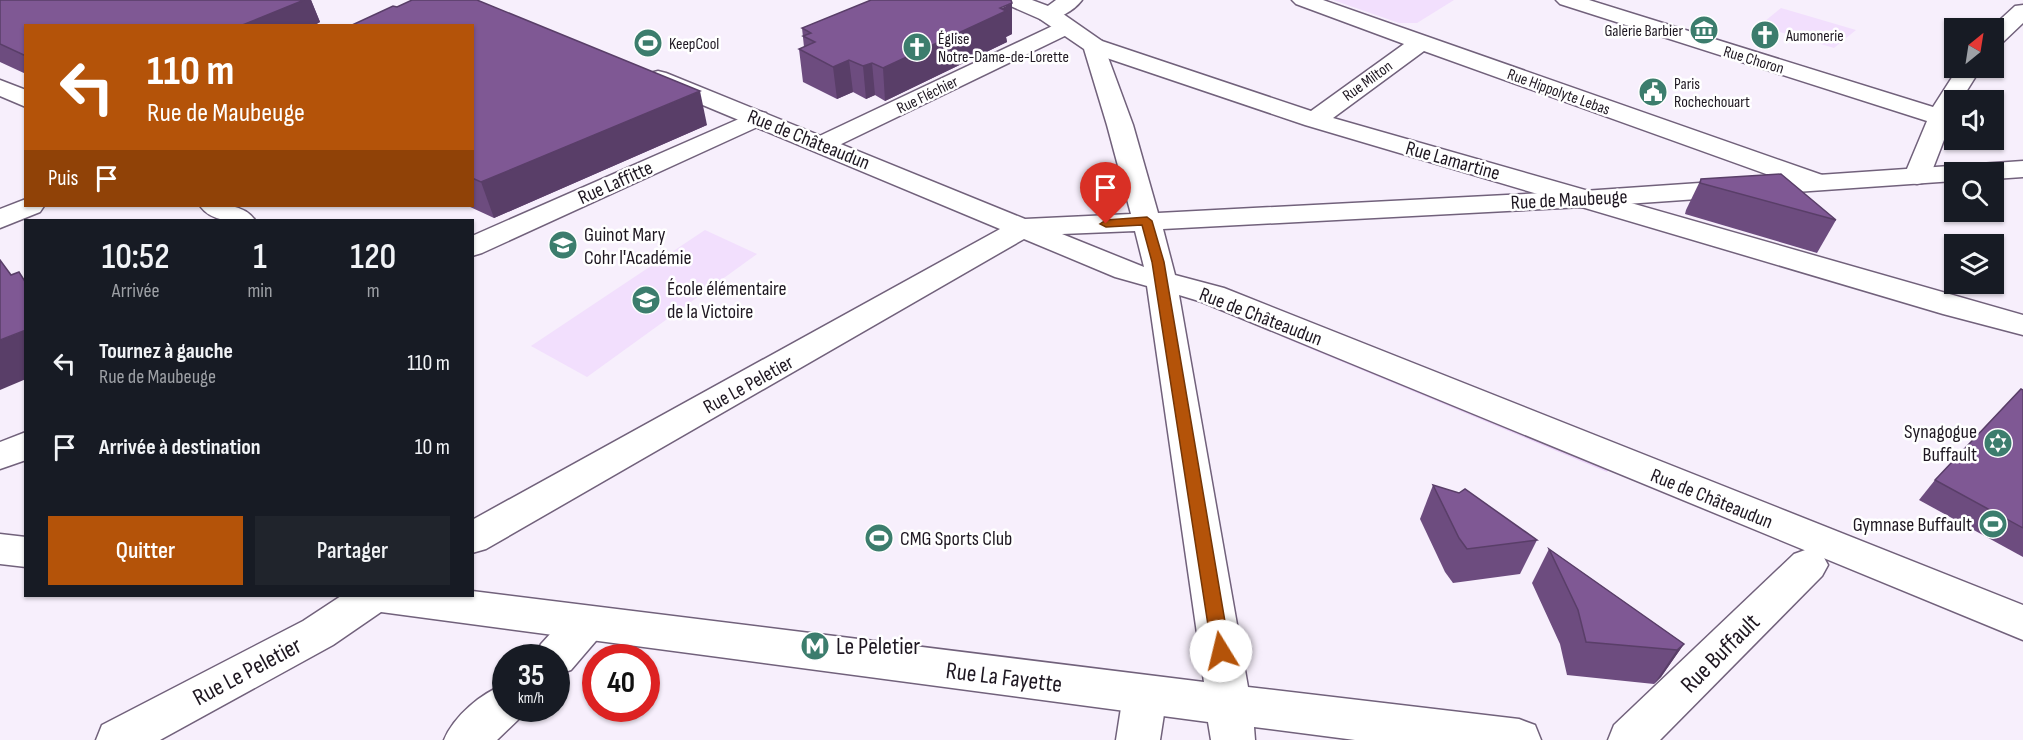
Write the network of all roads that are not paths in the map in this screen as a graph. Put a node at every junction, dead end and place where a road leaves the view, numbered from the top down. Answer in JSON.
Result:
{"nodes":[{"id":1,"x":1013,"y":0,"type":"edge"},
{"id":2,"x":1071,"y":0,"type":"edge"},
{"id":3,"x":1303,"y":0,"type":"edge"},
{"id":4,"x":1567,"y":0,"type":"edge"},
{"id":5,"x":2023,"y":11,"type":"edge"},
{"id":6,"x":1051,"y":14,"type":"edge"},
{"id":7,"x":2004,"y":29,"type":"edge"},
{"id":8,"x":1421,"y":42,"type":"junction"},
{"id":9,"x":1094,"y":46,"type":"junction"},
{"id":10,"x":640,"y":71,"type":"edge"},
{"id":11,"x":1963,"y":78,"type":"edge"},
{"id":12,"x":0,"y":87,"type":"edge"},
{"id":13,"x":24,"y":99,"type":"edge"},
{"id":14,"x":1940,"y":117,"type":"junction"},
{"id":15,"x":757,"y":118,"type":"junction"},
{"id":16,"x":1314,"y":120,"type":"junction"},
{"id":17,"x":822,"y":144,"type":"junction"},
{"id":18,"x":2023,"y":169,"type":"edge"},
{"id":19,"x":2004,"y":170,"type":"edge"},
{"id":20,"x":1944,"y":174,"type":"edge"},
{"id":21,"x":1917,"y":176,"type":"junction"},
{"id":22,"x":1815,"y":182,"type":"junction"},
{"id":23,"x":1583,"y":199,"type":"junction"},
{"id":24,"x":28,"y":207,"type":"edge"},
{"id":25,"x":216,"y":207,"type":"edge"},
{"id":26,"x":239,"y":219,"type":"edge"},
{"id":27,"x":0,"y":220,"type":"edge"},
{"id":28,"x":1147,"y":221,"type":"junction"},
{"id":29,"x":1023,"y":228,"type":"junction"},
{"id":30,"x":474,"y":246,"type":"edge"},
{"id":31,"x":1160,"y":281,"type":"junction"},
{"id":32,"x":2023,"y":325,"type":"edge"},
{"id":33,"x":24,"y":446,"type":"edge"},
{"id":34,"x":0,"y":456,"type":"edge"},
{"id":35,"x":474,"y":537,"type":"edge"},
{"id":36,"x":0,"y":549,"type":"edge"},
{"id":37,"x":24,"y":552,"type":"edge"},
{"id":38,"x":1808,"y":565,"type":"dead end"},
{"id":39,"x":371,"y":597,"type":"edge"},
{"id":40,"x":390,"y":597,"type":"edge"},
{"id":41,"x":586,"y":623,"type":"junction"},
{"id":42,"x":2023,"y":623,"type":"edge"},
{"id":43,"x":567,"y":644,"type":"edge"},
{"id":44,"x":1145,"y":694,"type":"junction"},
{"id":45,"x":492,"y":716,"type":"edge"},
{"id":46,"x":1230,"y":722,"type":"edge"},
{"id":47,"x":117,"y":740,"type":"edge"},
{"id":48,"x":466,"y":740,"type":"edge"},
{"id":49,"x":1138,"y":740,"type":"edge"},
{"id":50,"x":1519,"y":740,"type":"edge"},
{"id":51,"x":1630,"y":740,"type":"edge"}],
"edges":[{"from":1,"to":6,"type":"street","name":"Rue Lamartine"},
{"from":2,"to":6,"type":"street","name":"Rue Fléchier"},
{"from":3,"to":8,"type":"street","name":"Rue Hippolyte Lebas"},
{"from":4,"to":14,"type":"street","name":"Rue Choron"},
{"from":5,"to":7,"type":"street"},
{"from":6,"to":9,"type":"street","name":"Rue Lamartine"},
{"from":6,"to":17,"type":"street","name":"Rue Fléchier"},
{"from":8,"to":16,"type":"street","name":"Rue Milton"},
{"from":8,"to":22,"type":"street","name":"Rue Hippolyte Lebas"},
{"from":9,"to":16,"type":"street","name":"Rue Lamartine"},
{"from":9,"to":28,"type":"street"},
{"from":10,"to":15,"type":"street","name":"Rue de Châteaudun"},
{"from":11,"to":14,"type":"street"},
{"from":12,"to":13,"type":"street"},
{"from":14,"to":21,"type":"street"},
{"from":15,"to":17,"type":"street","name":"Rue de Châteaudun"},
{"from":15,"to":30,"type":"street","name":"Rue Laffitte"},
{"from":16,"to":23,"type":"street","name":"Rue Lamartine"},
{"from":17,"to":29,"type":"street","name":"Rue de Châteaudun"},
{"from":18,"to":19,"type":"street"},
{"from":20,"to":21,"type":"street","name":"Rue de Maubeuge"},
{"from":21,"to":22,"type":"street","name":"Rue de Maubeuge"},
{"from":22,"to":23,"type":"street","name":"Rue de Maubeuge"},
{"from":23,"to":28,"type":"street","name":"Rue de Maubeuge"},
{"from":23,"to":32,"type":"street","name":"Rue Lamartine"},
{"from":24,"to":27,"type":"street"},
{"from":25,"to":26,"type":"street"},
{"from":28,"to":29,"type":"street"},
{"from":28,"to":31,"type":"street"},
{"from":29,"to":31,"type":"street","name":"Rue de Châteaudun"},
{"from":29,"to":35,"type":"street","name":"Rue Le Peletier"},
{"from":31,"to":42,"type":"street","name":"Rue de Châteaudun"},
{"from":31,"to":46,"type":"street"},
{"from":33,"to":34,"type":"street"},
{"from":36,"to":37,"type":"street"},
{"from":38,"to":51,"type":"street","name":"Rue Buffault"},
{"from":39,"to":47,"type":"street","name":"Rue Le Peletier"},
{"from":40,"to":41,"type":"street","name":"Rue La Fayette"},
{"from":41,"to":43,"type":"street"},
{"from":41,"to":44,"type":"street","name":"Rue La Fayette"},
{"from":44,"to":46,"type":"street","name":"Rue La Fayette"},
{"from":44,"to":49,"type":"street"},
{"from":45,"to":48,"type":"street"},
{"from":46,"to":50,"type":"street","name":"Rue La Fayette"}]}
